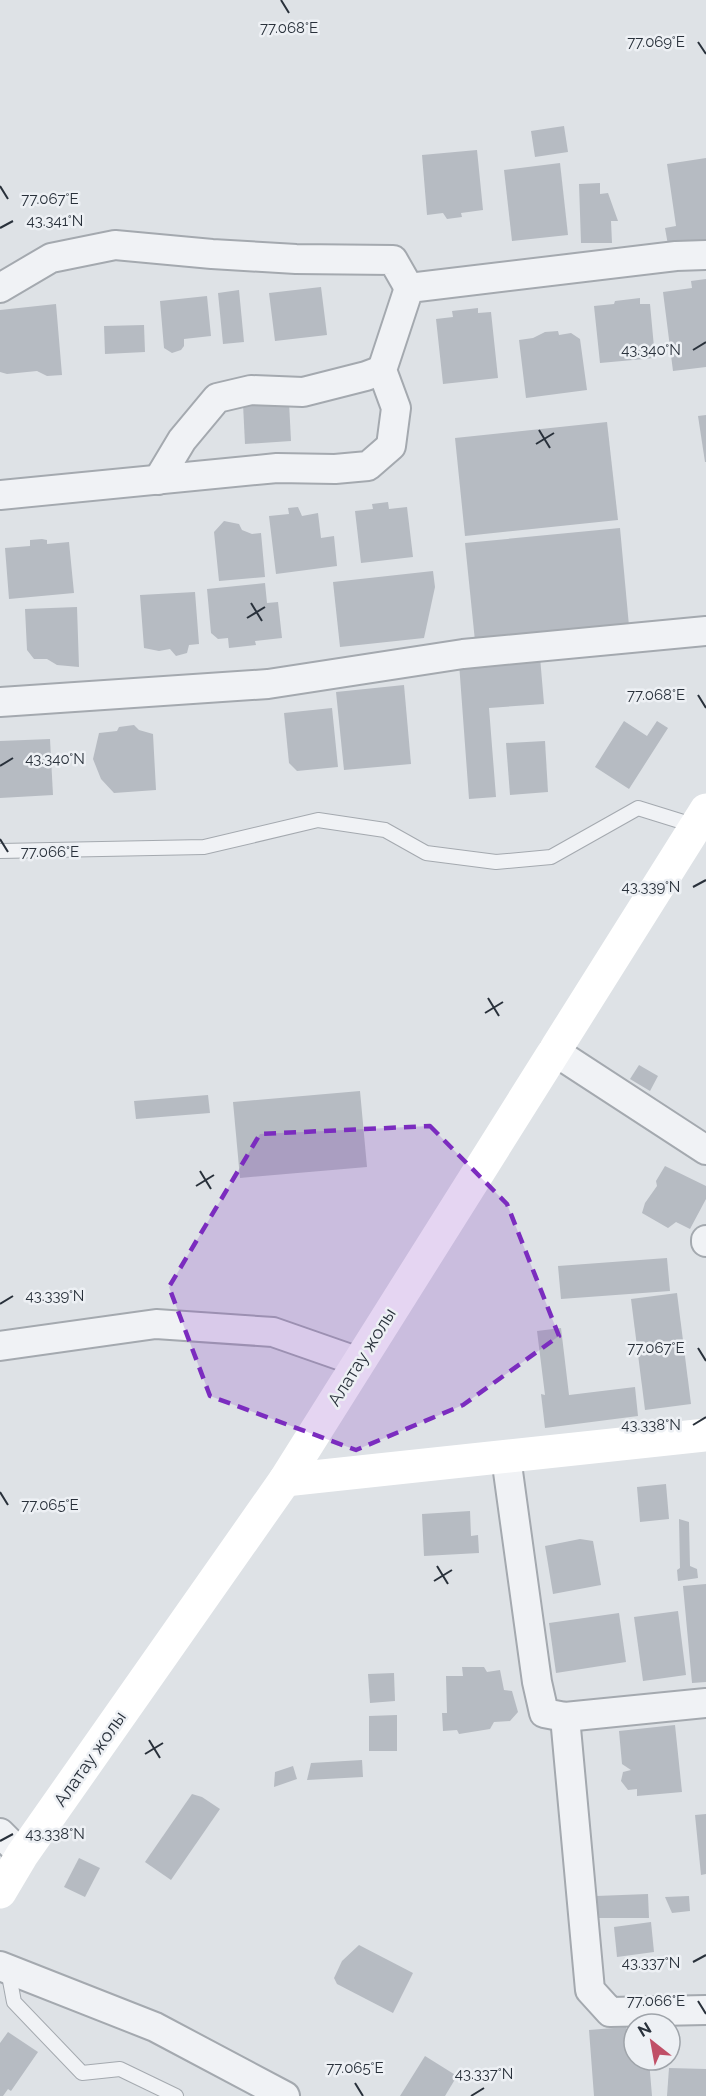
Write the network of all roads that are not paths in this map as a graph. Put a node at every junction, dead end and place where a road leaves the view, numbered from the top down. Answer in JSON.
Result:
{"nodes":[{"id":1,"x":706,"y":255,"type":"edge"},
{"id":2,"x":0,"y":288,"type":"edge"},
{"id":3,"x":409,"y":288,"type":"junction"},
{"id":4,"x":382,"y":370,"type":"junction"},
{"id":5,"x":158,"y":480,"type":"junction"},
{"id":6,"x":0,"y":495,"type":"edge"},
{"id":7,"x":706,"y":631,"type":"edge"},
{"id":8,"x":0,"y":702,"type":"edge"},
{"id":9,"x":701,"y":818,"type":"edge"},
{"id":10,"x":0,"y":851,"type":"edge"},
{"id":11,"x":554,"y":1051,"type":"junction"},
{"id":12,"x":706,"y":1150,"type":"edge"},
{"id":13,"x":0,"y":1346,"type":"edge"},
{"id":14,"x":359,"y":1362,"type":"junction"},
{"id":15,"x":706,"y":1435,"type":"edge"},
{"id":16,"x":506,"y":1457,"type":"junction"},
{"id":17,"x":285,"y":1480,"type":"junction"},
{"id":18,"x":706,"y":1703,"type":"edge"},
{"id":19,"x":566,"y":1717,"type":"junction"},
{"id":20,"x":11,"y":1844,"type":"edge"},
{"id":21,"x":0,"y":1892,"type":"edge"},
{"id":22,"x":4,"y":1968,"type":"edge"},
{"id":23,"x":706,"y":2010,"type":"edge"},
{"id":24,"x":176,"y":2096,"type":"edge"},
{"id":25,"x":285,"y":2096,"type":"edge"}],
"edges":[{"from":1,"to":3,"type":"street"},
{"from":2,"to":3,"type":"street"},
{"from":3,"to":4,"type":"street"},
{"from":4,"to":5,"type":"street"},
{"from":4,"to":5,"type":"street"},
{"from":5,"to":6,"type":"street"},
{"from":7,"to":8,"type":"street"},
{"from":9,"to":10,"type":"lane"},
{"from":9,"to":11,"type":"main road","name":"Алатау жолы"},
{"from":11,"to":12,"type":"street"},
{"from":11,"to":14,"type":"main road","name":"Алатау жолы"},
{"from":13,"to":14,"type":"street"},
{"from":14,"to":17,"type":"main road","name":"Алатау жолы"},
{"from":15,"to":16,"type":"main road"},
{"from":16,"to":17,"type":"main road"},
{"from":16,"to":19,"type":"street"},
{"from":17,"to":20,"type":"main road","name":"Алатау жолы"},
{"from":18,"to":19,"type":"street"},
{"from":19,"to":23,"type":"street"},
{"from":20,"to":21,"type":"main road","name":"Алатау жолы"},
{"from":22,"to":24,"type":"lane"},
{"from":22,"to":25,"type":"street"}]}
